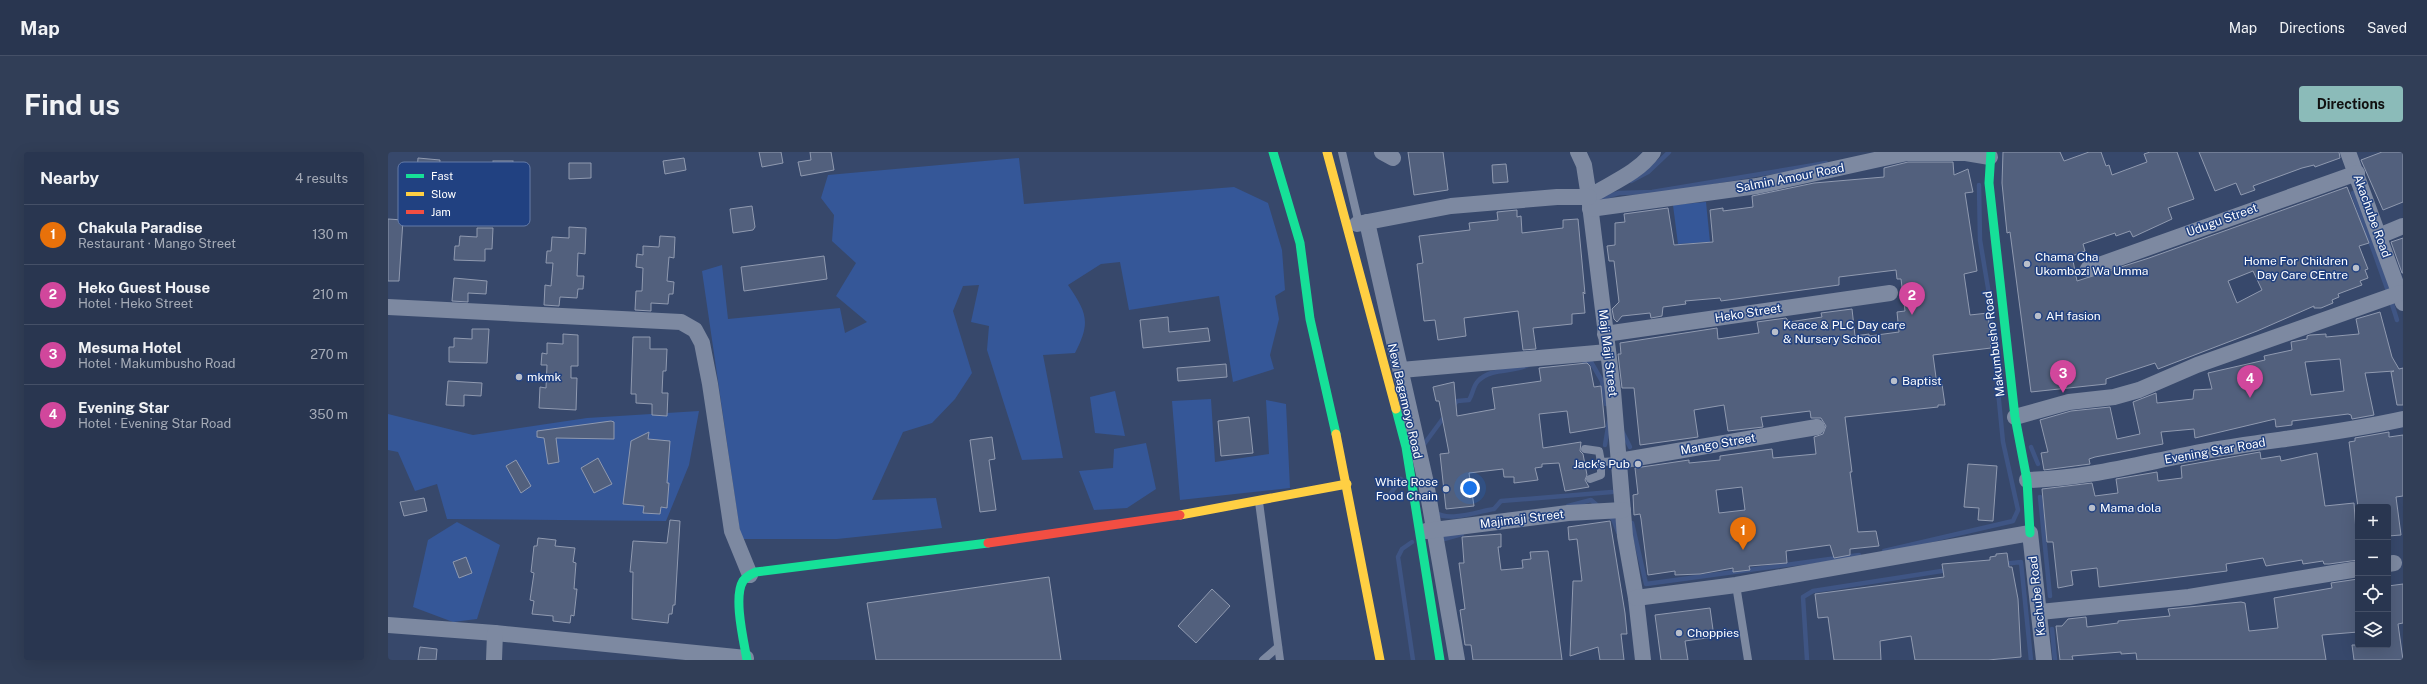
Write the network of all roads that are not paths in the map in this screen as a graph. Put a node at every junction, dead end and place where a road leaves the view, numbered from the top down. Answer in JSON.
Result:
{"nodes":[{"id":1,"x":1273,"y":152,"type":"edge"},
{"id":2,"x":1327,"y":152,"type":"edge"},
{"id":3,"x":1342,"y":152,"type":"edge"},
{"id":4,"x":1578,"y":152,"type":"edge"},
{"id":5,"x":1653,"y":152,"type":"edge"},
{"id":6,"x":2348,"y":152,"type":"edge"},
{"id":7,"x":1906,"y":153,"type":"edge"},
{"id":8,"x":1990,"y":154,"type":"edge"},
{"id":9,"x":2356,"y":173,"type":"junction"},
{"id":10,"x":1590,"y":203,"type":"junction"},
{"id":11,"x":1358,"y":224,"type":"junction"},
{"id":12,"x":2403,"y":226,"type":"edge"},
{"id":13,"x":2379,"y":236,"type":"junction"},
{"id":14,"x":2088,"y":268,"type":"dead end"},
{"id":15,"x":1890,"y":293,"type":"dead end"},
{"id":16,"x":2401,"y":298,"type":"edge"},
{"id":17,"x":388,"y":307,"type":"edge"},
{"id":18,"x":1605,"y":334,"type":"junction"},
{"id":19,"x":1608,"y":352,"type":"junction"},
{"id":20,"x":1401,"y":370,"type":"junction"},
{"id":21,"x":2015,"y":417,"type":"junction"},
{"id":22,"x":2403,"y":419,"type":"edge"},
{"id":23,"x":1817,"y":427,"type":"dead end"},
{"id":24,"x":1585,"y":449,"type":"dead end"},
{"id":25,"x":1619,"y":461,"type":"junction"},
{"id":26,"x":1601,"y":462,"type":"junction"},
{"id":27,"x":1590,"y":479,"type":"dead end"},
{"id":28,"x":2027,"y":480,"type":"junction"},
{"id":29,"x":1347,"y":484,"type":"junction"},
{"id":30,"x":1259,"y":502,"type":"junction"},
{"id":31,"x":1623,"y":510,"type":"junction"},
{"id":32,"x":1428,"y":530,"type":"junction"},
{"id":33,"x":2030,"y":533,"type":"junction"},
{"id":34,"x":2355,"y":569,"type":"edge"},
{"id":35,"x":750,"y":575,"type":"junction"},
{"id":36,"x":1736,"y":585,"type":"junction"},
{"id":37,"x":1636,"y":598,"type":"junction"},
{"id":38,"x":2040,"y":612,"type":"junction"},
{"id":39,"x":388,"y":625,"type":"edge"},
{"id":40,"x":495,"y":633,"type":"junction"},
{"id":41,"x":1278,"y":647,"type":"junction"},
{"id":42,"x":747,"y":659,"type":"edge"},
{"id":43,"x":494,"y":660,"type":"edge"},
{"id":44,"x":1263,"y":660,"type":"edge"},
{"id":45,"x":1280,"y":660,"type":"edge"},
{"id":46,"x":1380,"y":660,"type":"edge"},
{"id":47,"x":1440,"y":660,"type":"edge"},
{"id":48,"x":1457,"y":660,"type":"edge"},
{"id":49,"x":1643,"y":660,"type":"edge"},
{"id":50,"x":1748,"y":660,"type":"edge"},
{"id":51,"x":2044,"y":660,"type":"edge"}],
"edges":[{"from":1,"to":29,"type":"main road"},
{"from":2,"to":11,"type":"main road","name":"New Bagamoyo Road"},
{"from":3,"to":11,"type":"lane"},
{"from":4,"to":10,"type":"street","name":"Maji Maji Street"},
{"from":5,"to":10,"type":"street"},
{"from":6,"to":9,"type":"street","name":"Akachube Road"},
{"from":7,"to":8,"type":"street","name":"Salmin Amour Road"},
{"from":7,"to":10,"type":"street","name":"Salmin Amour Road"},
{"from":8,"to":21,"type":"main road","name":"Makumbusho Road"},
{"from":9,"to":13,"type":"street","name":"Akachube Road"},
{"from":9,"to":14,"type":"street","name":"Udugu Street"},
{"from":10,"to":11,"type":"street","name":"Salmin Amour Road"},
{"from":10,"to":18,"type":"street","name":"Maji Maji Street"},
{"from":11,"to":20,"type":"street"},
{"from":11,"to":32,"type":"main road","name":"New Bagamoyo Road"},
{"from":12,"to":13,"type":"street"},
{"from":13,"to":16,"type":"street","name":"Akachube Road"},
{"from":15,"to":18,"type":"street","name":"Heko Street"},
{"from":16,"to":21,"type":"street"},
{"from":17,"to":35,"type":"street"},
{"from":18,"to":19,"type":"street","name":"Maji Maji Street"},
{"from":19,"to":20,"type":"street"},
{"from":19,"to":25,"type":"street","name":"Maji Maji Street"},
{"from":20,"to":32,"type":"street"},
{"from":21,"to":28,"type":"main road","name":"Makumbusho Road"},
{"from":22,"to":28,"type":"street","name":"Evening Star Road"},
{"from":23,"to":25,"type":"street","name":"Mango Street"},
{"from":24,"to":26,"type":"lane"},
{"from":25,"to":26,"type":"lane"},
{"from":25,"to":31,"type":"street","name":"Maji Maji Street"},
{"from":26,"to":27,"type":"lane"},
{"from":28,"to":33,"type":"main road","name":"Makumbusho Road"},
{"from":29,"to":30,"type":"main road"},
{"from":29,"to":46,"type":"main road"},
{"from":30,"to":35,"type":"main road"},
{"from":30,"to":41,"type":"lane"},
{"from":31,"to":32,"type":"street","name":"Majimaji Street"},
{"from":31,"to":37,"type":"street","name":"Maji Maji Street"},
{"from":32,"to":47,"type":"main road","name":"New Bagamoyo Road"},
{"from":32,"to":48,"type":"street"},
{"from":33,"to":36,"type":"street"},
{"from":33,"to":38,"type":"street","name":"Kachube Road"},
{"from":34,"to":38,"type":"street"},
{"from":35,"to":42,"type":"main road"},
{"from":36,"to":37,"type":"street"},
{"from":36,"to":50,"type":"lane"},
{"from":37,"to":49,"type":"street","name":"Maji Maji Street"},
{"from":38,"to":51,"type":"street","name":"Kachube Road"},
{"from":39,"to":40,"type":"street"},
{"from":40,"to":42,"type":"street"},
{"from":40,"to":43,"type":"street"},
{"from":41,"to":44,"type":"lane"},
{"from":41,"to":45,"type":"lane"}]}
